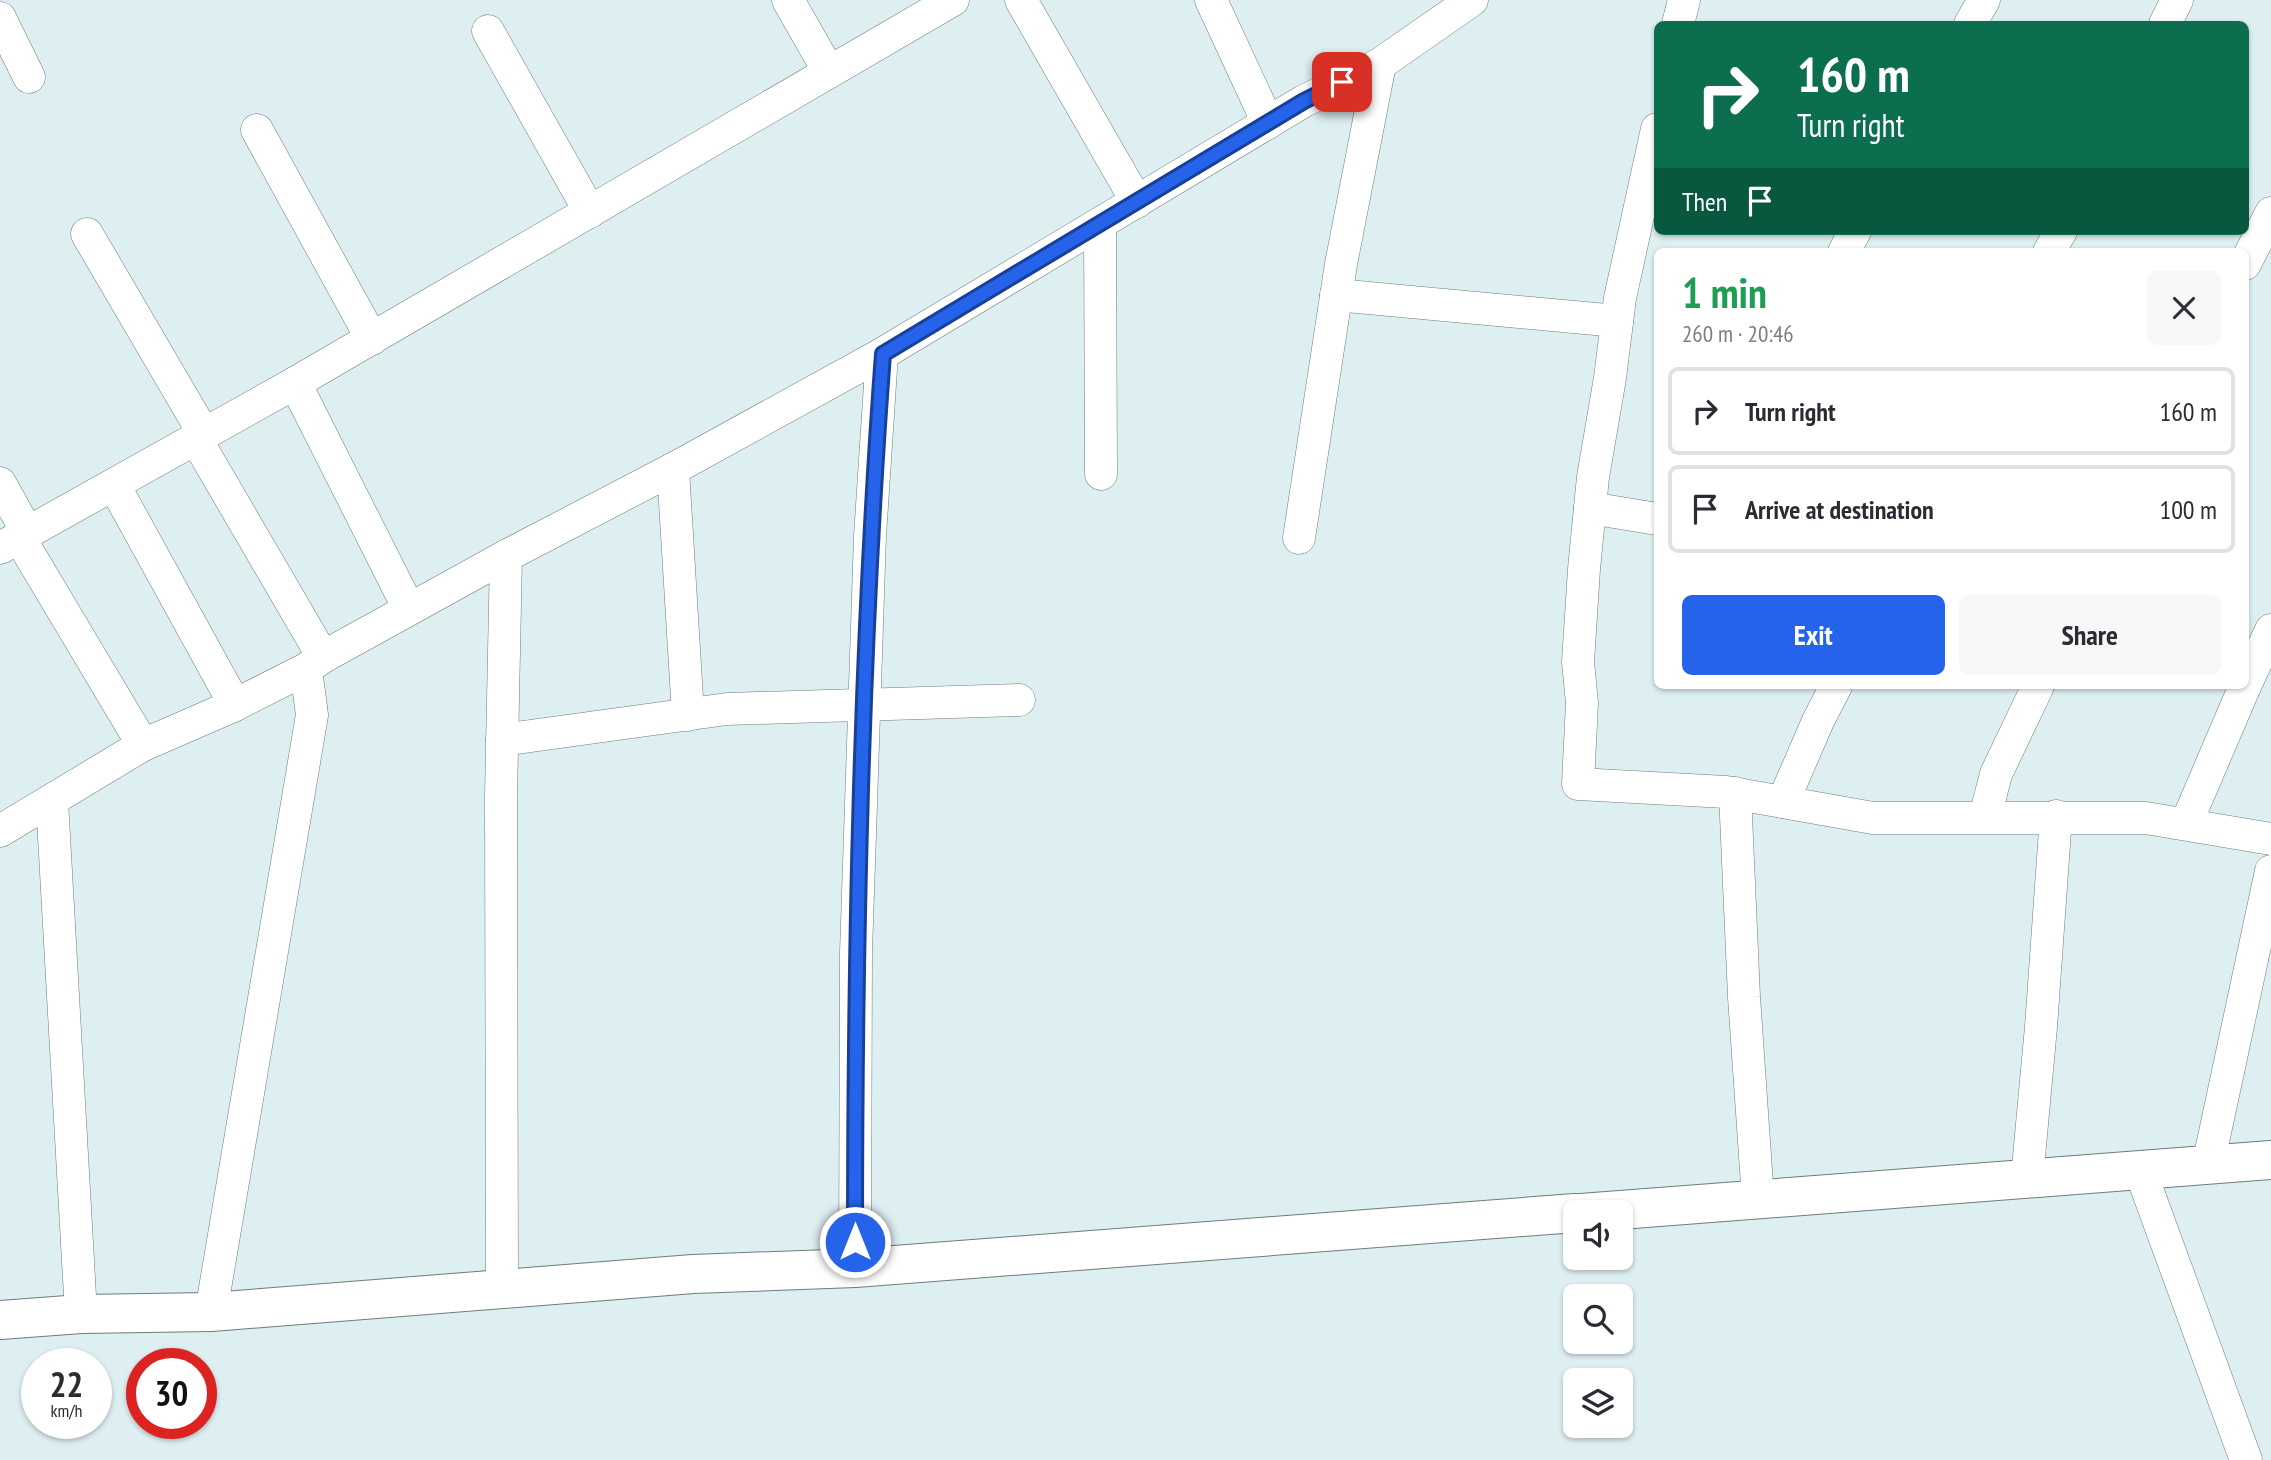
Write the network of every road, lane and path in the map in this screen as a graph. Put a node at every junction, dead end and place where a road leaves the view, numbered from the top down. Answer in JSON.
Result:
{"nodes":[{"id":1,"x":788,"y":0,"type":"edge"},
{"id":2,"x":1021,"y":0,"type":"edge"},
{"id":3,"x":1211,"y":0,"type":"edge"},
{"id":4,"x":1472,"y":0,"type":"edge"},
{"id":5,"x":1684,"y":0,"type":"edge"},
{"id":6,"x":1984,"y":0,"type":"edge"},
{"id":7,"x":2177,"y":0,"type":"edge"},
{"id":8,"x":933,"y":5,"type":"edge"},
{"id":9,"x":0,"y":18,"type":"edge"},
{"id":10,"x":1679,"y":21,"type":"edge"},
{"id":11,"x":1972,"y":21,"type":"edge"},
{"id":12,"x":2166,"y":21,"type":"edge"},
{"id":13,"x":488,"y":32,"type":"dead end"},
{"id":14,"x":1380,"y":64,"type":"junction"},
{"id":15,"x":829,"y":72,"type":"junction"},
{"id":16,"x":29,"y":77,"type":"dead end"},
{"id":17,"x":1268,"y":123,"type":"junction"},
{"id":18,"x":257,"y":131,"type":"dead end"},
{"id":19,"x":1654,"y":143,"type":"edge"},
{"id":20,"x":1138,"y":202,"type":"junction"},
{"id":21,"x":590,"y":212,"type":"junction"},
{"id":22,"x":2271,"y":213,"type":"edge"},
{"id":23,"x":1100,"y":225,"type":"junction"},
{"id":24,"x":88,"y":234,"type":"dead end"},
{"id":25,"x":2249,"y":256,"type":"edge"},
{"id":26,"x":1336,"y":295,"type":"junction"},
{"id":27,"x":1617,"y":321,"type":"junction"},
{"id":28,"x":372,"y":339,"type":"junction"},
{"id":29,"x":883,"y":354,"type":"junction"},
{"id":30,"x":295,"y":383,"type":"junction"},
{"id":31,"x":200,"y":437,"type":"junction"},
{"id":32,"x":673,"y":469,"type":"junction"},
{"id":33,"x":1101,"y":474,"type":"dead end"},
{"id":34,"x":0,"y":483,"type":"edge"},
{"id":35,"x":114,"y":485,"type":"junction"},
{"id":36,"x":1590,"y":508,"type":"junction"},
{"id":37,"x":1654,"y":519,"type":"edge"},
{"id":38,"x":1298,"y":538,"type":"dead end"},
{"id":39,"x":16,"y":539,"type":"edge"},
{"id":40,"x":506,"y":556,"type":"junction"},
{"id":41,"x":409,"y":609,"type":"junction"},
{"id":42,"x":2271,"y":630,"type":"edge"},
{"id":43,"x":314,"y":663,"type":"junction"},
{"id":44,"x":2249,"y":677,"type":"edge"},
{"id":45,"x":1834,"y":689,"type":"edge"},
{"id":46,"x":2037,"y":689,"type":"edge"},
{"id":47,"x":2244,"y":689,"type":"edge"},
{"id":48,"x":1019,"y":700,"type":"dead end"},
{"id":49,"x":235,"y":705,"type":"junction"},
{"id":50,"x":865,"y":705,"type":"junction"},
{"id":51,"x":688,"y":715,"type":"junction"},
{"id":52,"x":502,"y":740,"type":"junction"},
{"id":53,"x":143,"y":745,"type":"junction"},
{"id":54,"x":1735,"y":793,"type":"junction"},
{"id":55,"x":52,"y":800,"type":"junction"},
{"id":56,"x":1783,"y":802,"type":"junction"},
{"id":57,"x":2056,"y":816,"type":"junction"},
{"id":58,"x":1985,"y":817,"type":"junction"},
{"id":59,"x":2186,"y":824,"type":"junction"},
{"id":60,"x":0,"y":831,"type":"edge"},
{"id":61,"x":2271,"y":839,"type":"edge"},
{"id":62,"x":2271,"y":871,"type":"edge"},
{"id":63,"x":2271,"y":1160,"type":"edge"},
{"id":64,"x":2208,"y":1165,"type":"junction"},
{"id":65,"x":2140,"y":1170,"type":"junction"},
{"id":66,"x":2027,"y":1178,"type":"junction"},
{"id":67,"x":1758,"y":1199,"type":"junction"},
{"id":68,"x":1633,"y":1209,"type":"edge"},
{"id":69,"x":1563,"y":1214,"type":"edge"},
{"id":70,"x":855,"y":1268,"type":"junction"},
{"id":71,"x":502,"y":1291,"type":"junction"},
{"id":72,"x":211,"y":1312,"type":"junction"},
{"id":73,"x":81,"y":1314,"type":"junction"},
{"id":74,"x":0,"y":1320,"type":"edge"},
{"id":75,"x":2246,"y":1460,"type":"edge"}],
"edges":[{"from":1,"to":15,"type":"street"},
{"from":2,"to":20,"type":"street"},
{"from":3,"to":17,"type":"street"},
{"from":4,"to":14,"type":"street"},
{"from":5,"to":10,"type":"street"},
{"from":6,"to":11,"type":"street"},
{"from":7,"to":12,"type":"street"},
{"from":8,"to":15,"type":"street"},
{"from":9,"to":16,"type":"street"},
{"from":13,"to":21,"type":"street"},
{"from":14,"to":17,"type":"street"},
{"from":14,"to":26,"type":"street"},
{"from":15,"to":21,"type":"street"},
{"from":17,"to":20,"type":"street"},
{"from":18,"to":28,"type":"street"},
{"from":19,"to":27,"type":"street"},
{"from":20,"to":23,"type":"street"},
{"from":21,"to":28,"type":"street"},
{"from":22,"to":25,"type":"street"},
{"from":23,"to":29,"type":"street"},
{"from":23,"to":33,"type":"street"},
{"from":24,"to":31,"type":"street"},
{"from":26,"to":27,"type":"street"},
{"from":26,"to":38,"type":"street"},
{"from":27,"to":36,"type":"street"},
{"from":28,"to":30,"type":"street"},
{"from":29,"to":32,"type":"street"},
{"from":29,"to":50,"type":"street"},
{"from":30,"to":31,"type":"street"},
{"from":30,"to":41,"type":"street"},
{"from":31,"to":35,"type":"street"},
{"from":31,"to":43,"type":"street"},
{"from":32,"to":40,"type":"street"},
{"from":32,"to":51,"type":"street"},
{"from":34,"to":39,"type":"street"},
{"from":35,"to":39,"type":"street"},
{"from":35,"to":49,"type":"street"},
{"from":36,"to":37,"type":"street"},
{"from":36,"to":54,"type":"street"},
{"from":39,"to":53,"type":"street"},
{"from":40,"to":41,"type":"street"},
{"from":40,"to":52,"type":"street"},
{"from":41,"to":43,"type":"street"},
{"from":42,"to":44,"type":"street"},
{"from":43,"to":49,"type":"street"},
{"from":43,"to":72,"type":"street"},
{"from":45,"to":56,"type":"street"},
{"from":46,"to":58,"type":"street"},
{"from":47,"to":59,"type":"street"},
{"from":48,"to":50,"type":"street"},
{"from":49,"to":53,"type":"street"},
{"from":50,"to":51,"type":"street"},
{"from":50,"to":70,"type":"street"},
{"from":51,"to":52,"type":"street"},
{"from":52,"to":71,"type":"street"},
{"from":53,"to":55,"type":"street"},
{"from":54,"to":56,"type":"street"},
{"from":54,"to":67,"type":"street"},
{"from":55,"to":60,"type":"street"},
{"from":55,"to":73,"type":"street"},
{"from":56,"to":58,"type":"street"},
{"from":57,"to":58,"type":"street"},
{"from":57,"to":59,"type":"street"},
{"from":57,"to":66,"type":"street"},
{"from":59,"to":61,"type":"street"},
{"from":62,"to":64,"type":"street"},
{"from":63,"to":64,"type":"street"},
{"from":64,"to":65,"type":"street"},
{"from":65,"to":66,"type":"street"},
{"from":65,"to":75,"type":"street"},
{"from":66,"to":67,"type":"street"},
{"from":67,"to":68,"type":"street"},
{"from":69,"to":70,"type":"street"},
{"from":70,"to":71,"type":"street"},
{"from":71,"to":72,"type":"street"},
{"from":72,"to":73,"type":"street"},
{"from":73,"to":74,"type":"street"}]}
